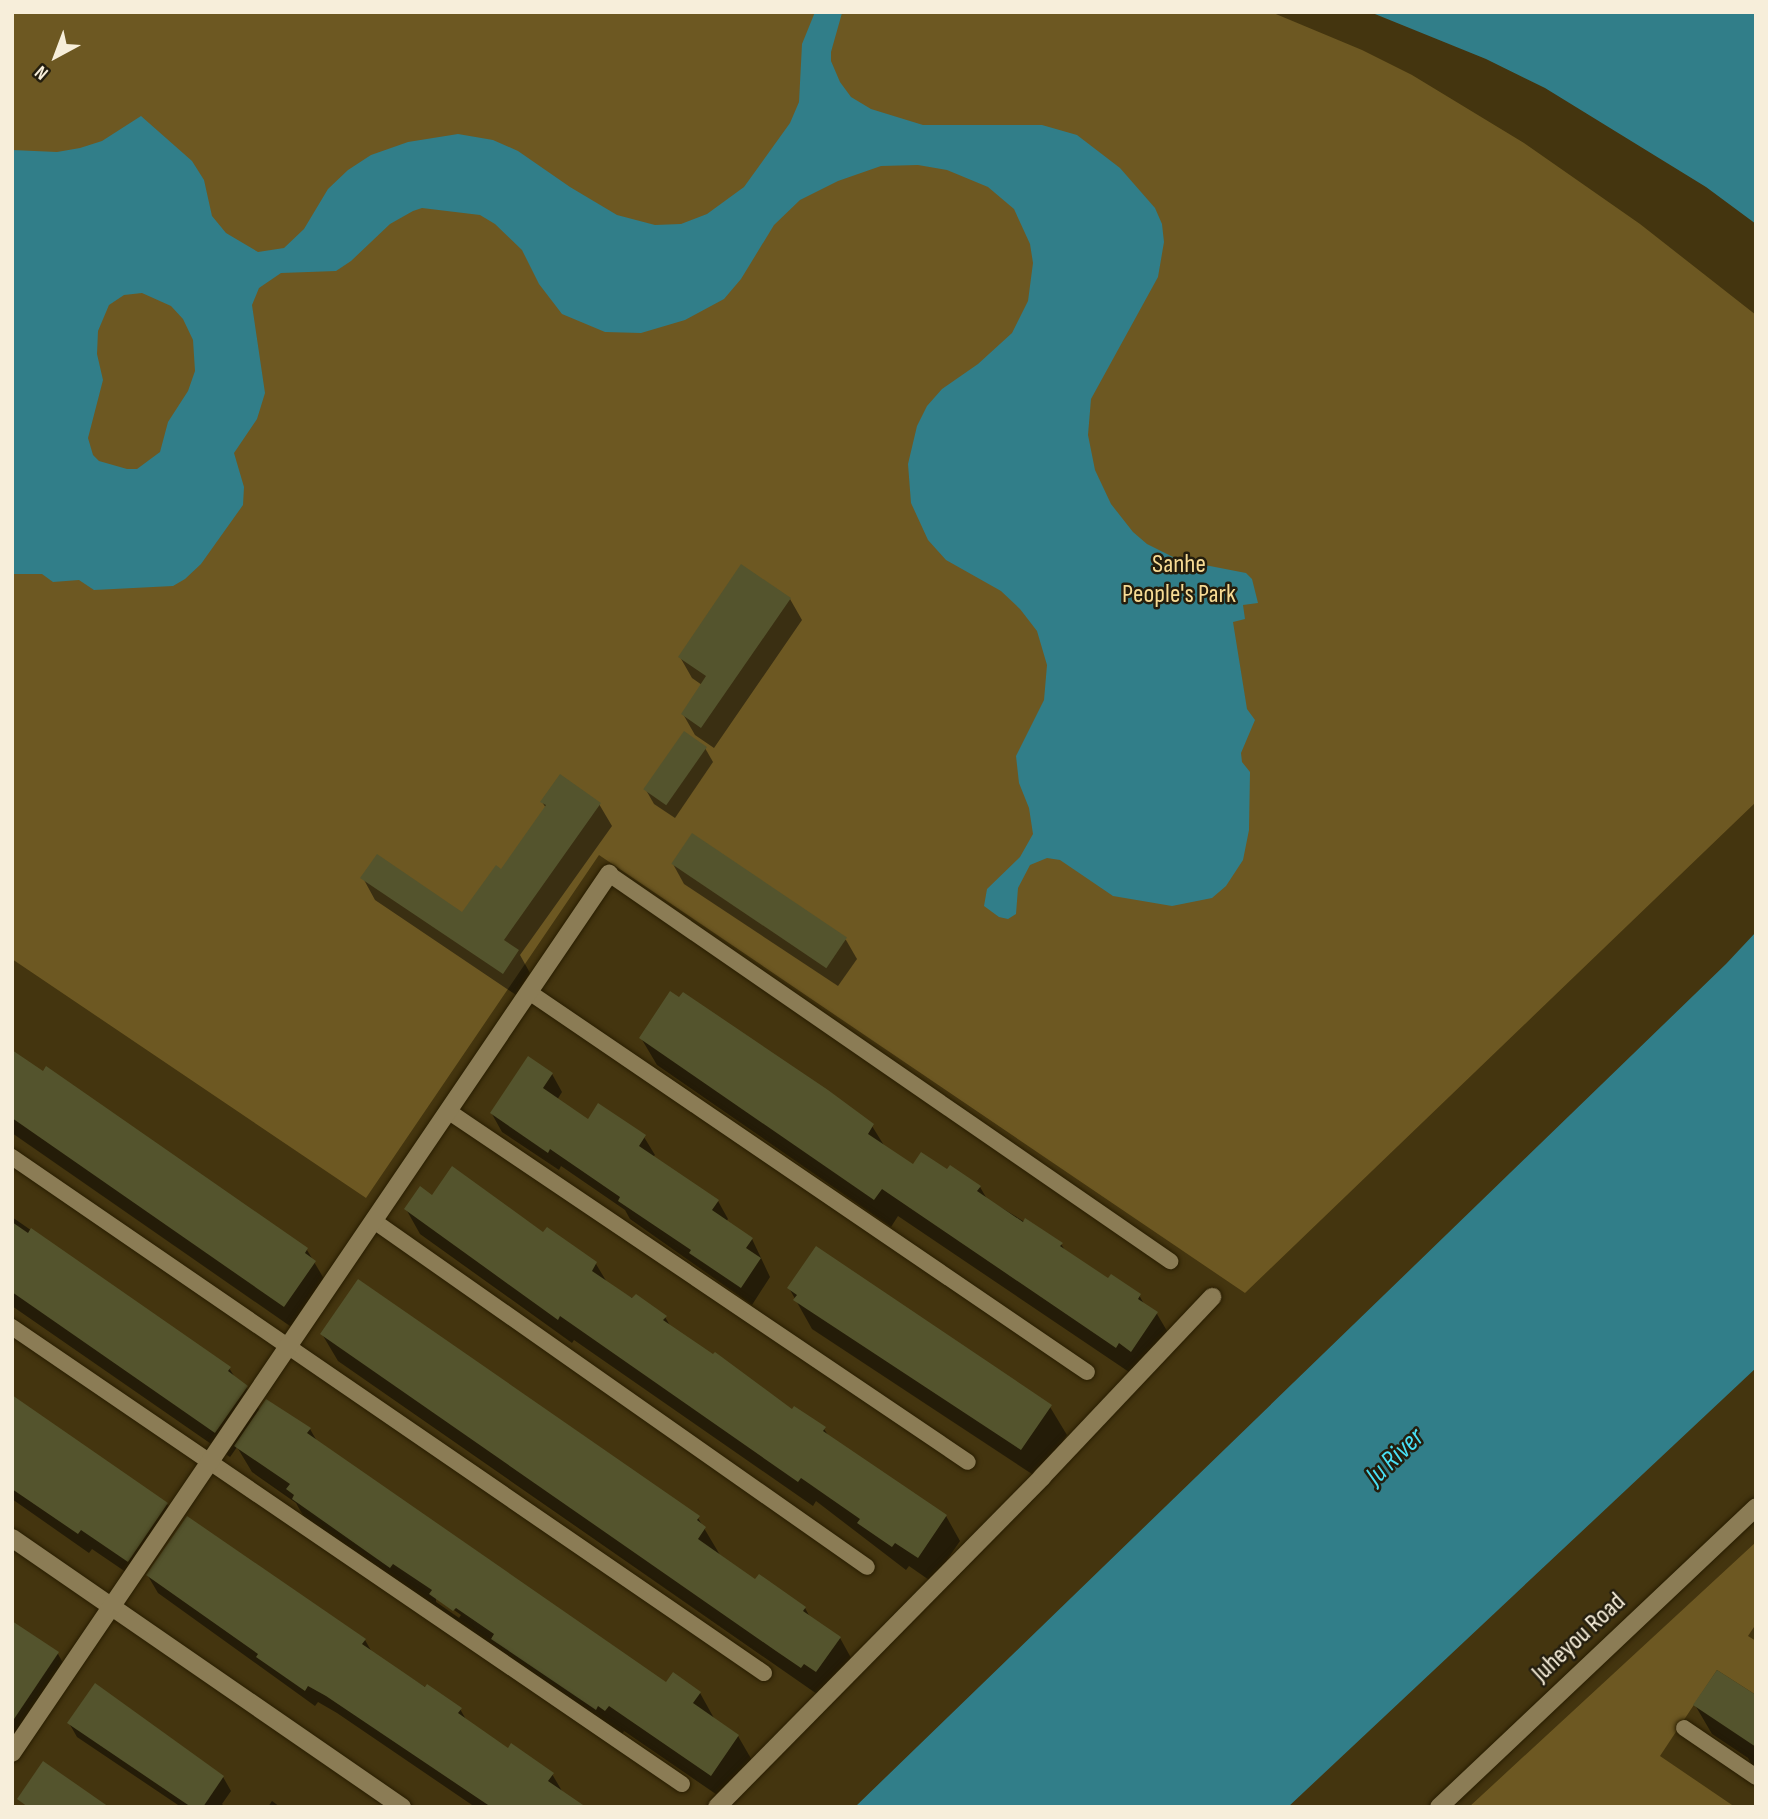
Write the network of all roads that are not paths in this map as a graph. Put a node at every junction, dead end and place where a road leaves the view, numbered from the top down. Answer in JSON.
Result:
{"nodes":[{"id":1,"x":610,"y":874,"type":"joint"},
{"id":2,"x":529,"y":992,"type":"junction"},
{"id":3,"x":448,"y":1111,"type":"junction"},
{"id":4,"x":12,"y":1157,"type":"edge"},
{"id":5,"x":374,"y":1221,"type":"junction"},
{"id":6,"x":1170,"y":1261,"type":"dead end"},
{"id":7,"x":1212,"y":1297,"type":"dead end"},
{"id":8,"x":12,"y":1326,"type":"edge"},
{"id":9,"x":289,"y":1346,"type":"junction"},
{"id":10,"x":1087,"y":1372,"type":"dead end"},
{"id":11,"x":210,"y":1462,"type":"junction"},
{"id":12,"x":968,"y":1462,"type":"dead end"},
{"id":13,"x":1756,"y":1507,"type":"edge"},
{"id":14,"x":12,"y":1538,"type":"edge"},
{"id":15,"x":867,"y":1567,"type":"dead end"},
{"id":16,"x":112,"y":1607,"type":"junction"},
{"id":17,"x":764,"y":1673,"type":"dead end"},
{"id":18,"x":1684,"y":1728,"type":"dead end"},
{"id":19,"x":12,"y":1753,"type":"edge"},
{"id":20,"x":1756,"y":1777,"type":"edge"},
{"id":21,"x":682,"y":1784,"type":"dead end"},
{"id":22,"x":402,"y":1807,"type":"edge"},
{"id":23,"x":718,"y":1807,"type":"edge"},
{"id":24,"x":1439,"y":1807,"type":"edge"}],
"edges":[{"from":1,"to":2,"type":"street"},
{"from":1,"to":6,"type":"lane"},
{"from":2,"to":3,"type":"street"},
{"from":2,"to":10,"type":"lane"},
{"from":3,"to":5,"type":"street"},
{"from":3,"to":12,"type":"lane"},
{"from":4,"to":9,"type":"lane"},
{"from":5,"to":9,"type":"street"},
{"from":5,"to":15,"type":"lane"},
{"from":7,"to":23,"type":"street"},
{"from":8,"to":11,"type":"lane"},
{"from":9,"to":11,"type":"street"},
{"from":9,"to":17,"type":"lane"},
{"from":11,"to":16,"type":"street"},
{"from":11,"to":21,"type":"lane"},
{"from":13,"to":24,"type":"street","name":"Juheyou Road"},
{"from":14,"to":16,"type":"street"},
{"from":16,"to":19,"type":"street"},
{"from":16,"to":22,"type":"street"},
{"from":18,"to":20,"type":"lane"}]}
